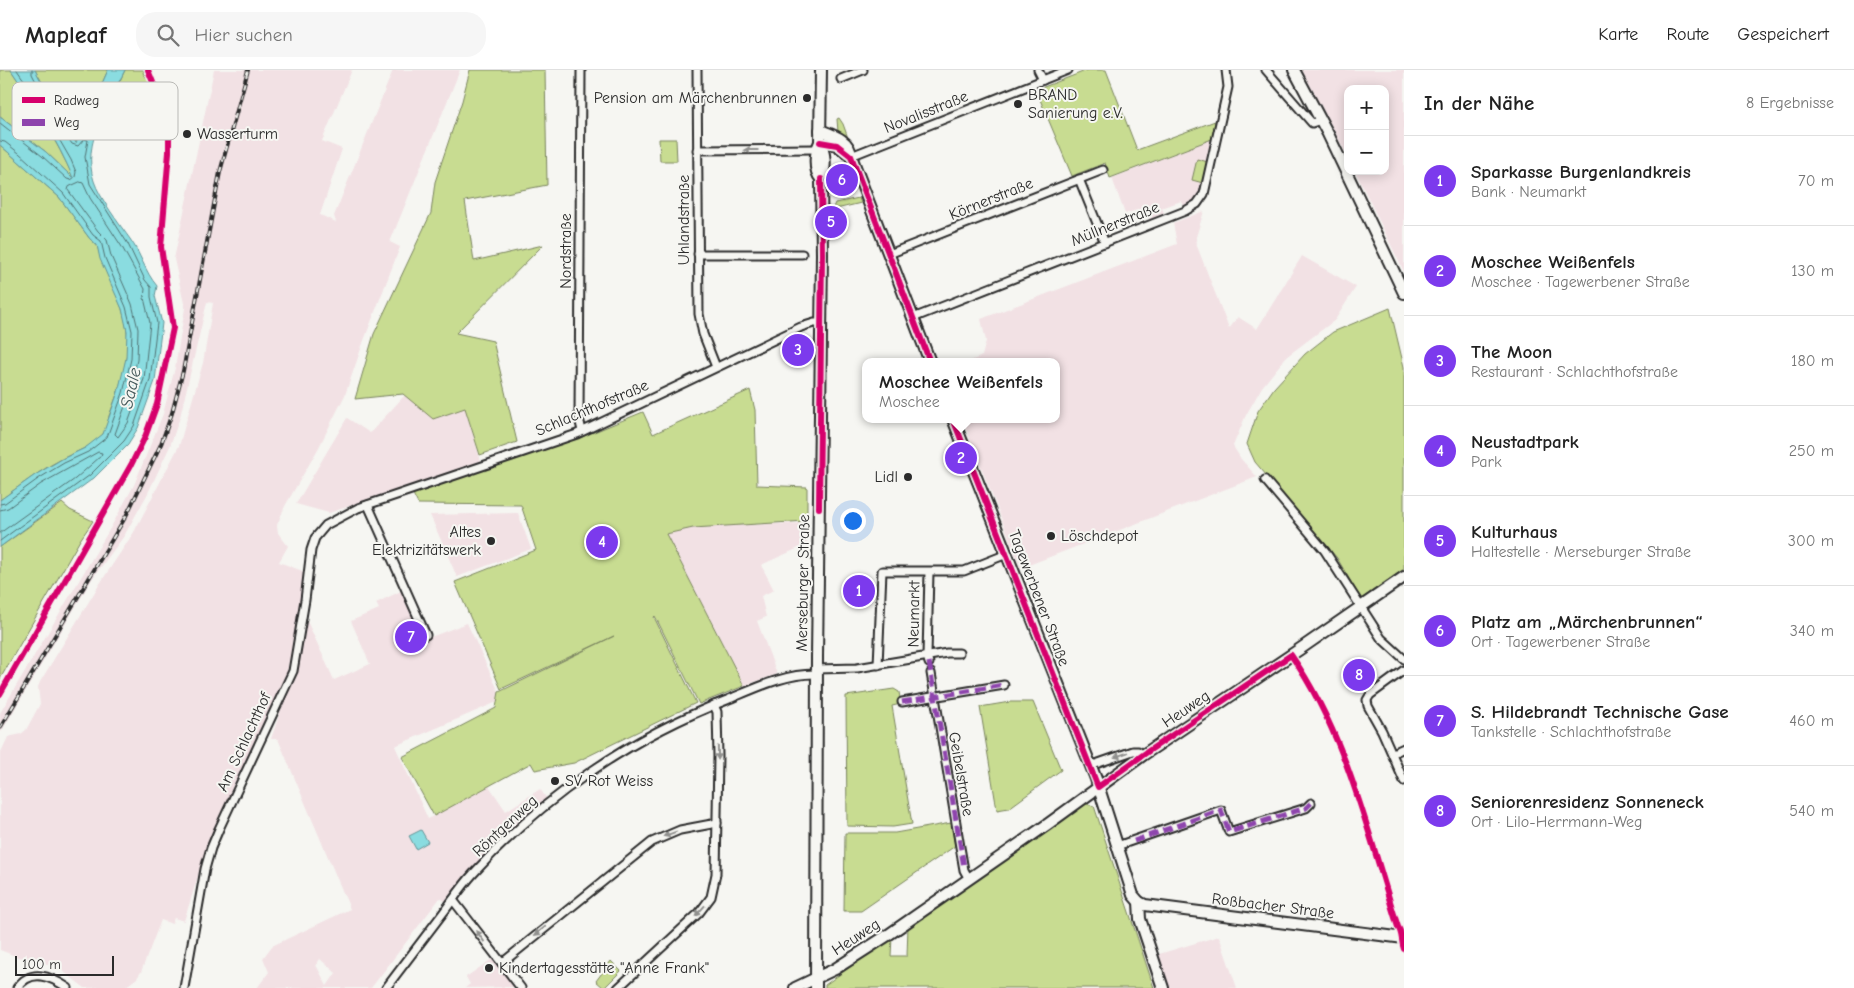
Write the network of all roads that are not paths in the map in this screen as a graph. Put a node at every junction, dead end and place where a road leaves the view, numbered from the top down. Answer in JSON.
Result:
{"nodes":[{"id":1,"x":581,"y":70,"type":"edge"},
{"id":2,"x":697,"y":70,"type":"edge"},
{"id":3,"x":821,"y":70,"type":"edge"},
{"id":4,"x":863,"y":70,"type":"edge"},
{"id":5,"x":1038,"y":70,"type":"edge"},
{"id":6,"x":1068,"y":70,"type":"edge"},
{"id":7,"x":1226,"y":70,"type":"edge"},
{"id":8,"x":1266,"y":70,"type":"edge"},
{"id":9,"x":1294,"y":70,"type":"edge"},
{"id":10,"x":841,"y":79,"type":"dead end"},
{"id":11,"x":1043,"y":80,"type":"junction"},
{"id":12,"x":1321,"y":120,"type":"junction"},
{"id":13,"x":820,"y":130,"type":"junction"},
{"id":14,"x":818,"y":146,"type":"junction"},
{"id":15,"x":697,"y":150,"type":"junction"},
{"id":16,"x":851,"y":156,"type":"junction"},
{"id":17,"x":1103,"y":170,"type":"dead end"},
{"id":18,"x":1079,"y":179,"type":"junction"},
{"id":19,"x":1105,"y":243,"type":"junction"},
{"id":20,"x":698,"y":254,"type":"junction"},
{"id":21,"x":802,"y":254,"type":"dead end"},
{"id":22,"x":889,"y":254,"type":"junction"},
{"id":23,"x":1404,"y":293,"type":"edge"},
{"id":24,"x":913,"y":318,"type":"junction"},
{"id":25,"x":821,"y":323,"type":"junction"},
{"id":26,"x":928,"y":358,"type":"edge"},
{"id":27,"x":716,"y":367,"type":"junction"},
{"id":28,"x":955,"y":423,"type":"edge"},
{"id":29,"x":582,"y":431,"type":"junction"},
{"id":30,"x":1265,"y":480,"type":"dead end"},
{"id":31,"x":368,"y":505,"type":"junction"},
{"id":32,"x":339,"y":517,"type":"joint"},
{"id":33,"x":1007,"y":554,"type":"junction"},
{"id":34,"x":929,"y":572,"type":"junction"},
{"id":35,"x":1404,"y":577,"type":"edge"},
{"id":36,"x":1361,"y":607,"type":"junction"},
{"id":37,"x":426,"y":635,"type":"dead end"},
{"id":38,"x":959,"y":653,"type":"dead end"},
{"id":39,"x":1404,"y":659,"type":"edge"},
{"id":40,"x":928,"y":660,"type":"junction"},
{"id":41,"x":878,"y":665,"type":"junction"},
{"id":42,"x":1404,"y":670,"type":"edge"},
{"id":43,"x":817,"y":671,"type":"junction"},
{"id":44,"x":931,"y":673,"type":"dead end"},
{"id":45,"x":1004,"y":685,"type":"dead end"},
{"id":46,"x":934,"y":697,"type":"junction"},
{"id":47,"x":902,"y":702,"type":"dead end"},
{"id":48,"x":714,"y":705,"type":"junction"},
{"id":49,"x":1404,"y":748,"type":"edge"},
{"id":50,"x":1393,"y":753,"type":"junction"},
{"id":51,"x":1143,"y":755,"type":"junction"},
{"id":52,"x":1090,"y":766,"type":"junction"},
{"id":53,"x":1404,"y":781,"type":"edge"},
{"id":54,"x":1098,"y":788,"type":"junction"},
{"id":55,"x":1311,"y":803,"type":"dead end"},
{"id":56,"x":717,"y":823,"type":"junction"},
{"id":57,"x":1117,"y":846,"type":"junction"},
{"id":58,"x":969,"y":879,"type":"junction"},
{"id":59,"x":453,"y":900,"type":"junction"},
{"id":60,"x":1139,"y":902,"type":"junction"},
{"id":61,"x":1404,"y":938,"type":"edge"},
{"id":62,"x":502,"y":963,"type":"junction"},
{"id":63,"x":816,"y":983,"type":"edge"},
{"id":64,"x":17,"y":988,"type":"edge"},
{"id":65,"x":68,"y":988,"type":"edge"},
{"id":66,"x":184,"y":988,"type":"edge"},
{"id":67,"x":386,"y":988,"type":"edge"},
{"id":68,"x":521,"y":988,"type":"edge"},
{"id":69,"x":618,"y":988,"type":"edge"},
{"id":70,"x":795,"y":988,"type":"edge"},
{"id":71,"x":1163,"y":988,"type":"edge"}],
"edges":[{"from":1,"to":29,"type":"street","name":"Nordstraße"},
{"from":2,"to":15,"type":"street","name":"Uhlandstraße"},
{"from":3,"to":13,"type":"street","name":"Merseburger Straße"},
{"from":4,"to":10,"type":"street"},
{"from":5,"to":11,"type":"street"},
{"from":6,"to":11,"type":"street","name":"Novalisstraße"},
{"from":7,"to":19,"type":"street","name":"Müllnerstraße"},
{"from":8,"to":12,"type":"street"},
{"from":9,"to":12,"type":"street"},
{"from":11,"to":16,"type":"street","name":"Novalisstraße"},
{"from":12,"to":23,"type":"street"},
{"from":13,"to":14,"type":"street","name":"Merseburger Straße"},
{"from":13,"to":16,"type":"street"},
{"from":14,"to":15,"type":"street","one_way":true},
{"from":14,"to":16,"type":"street"},
{"from":14,"to":25,"type":"street","name":"Merseburger Straße"},
{"from":15,"to":20,"type":"street","name":"Uhlandstraße"},
{"from":16,"to":22,"type":"street"},
{"from":17,"to":18,"type":"street","name":"Körnerstraße"},
{"from":18,"to":19,"type":"street"},
{"from":18,"to":22,"type":"street","name":"Körnerstraße"},
{"from":19,"to":24,"type":"street","name":"Müllnerstraße"},
{"from":20,"to":21,"type":"street"},
{"from":20,"to":27,"type":"street","name":"Uhlandstraße"},
{"from":22,"to":24,"type":"street"},
{"from":24,"to":26,"type":"street"},
{"from":25,"to":27,"type":"street","name":"Schlachthofstraße"},
{"from":25,"to":43,"type":"street","name":"Merseburger Straße"},
{"from":27,"to":29,"type":"street","name":"Schlachthofstraße"},
{"from":28,"to":33,"type":"street","name":"Tagewerbener Straße"},
{"from":29,"to":31,"type":"street","name":"Schlachthofstraße"},
{"from":30,"to":36,"type":"street"},
{"from":31,"to":32,"type":"street","name":"Schlachthofstraße"},
{"from":31,"to":37,"type":"street"},
{"from":32,"to":66,"type":"street","name":"Am Schlachthof"},
{"from":33,"to":34,"type":"street","name":"Neumarkt"},
{"from":33,"to":52,"type":"street","name":"Tagewerbener Straße"},
{"from":34,"to":40,"type":"street","name":"Neumarkt"},
{"from":34,"to":41,"type":"street","name":"Neumarkt"},
{"from":35,"to":36,"type":"street","name":"Heuweg"},
{"from":36,"to":39,"type":"street"},
{"from":36,"to":51,"type":"street","name":"Heuweg"},
{"from":38,"to":40,"type":"street","name":"Röntgenweg"},
{"from":40,"to":41,"type":"street","name":"Röntgenweg"},
{"from":41,"to":43,"type":"street","name":"Röntgenweg"},
{"from":42,"to":50,"type":"street"},
{"from":43,"to":48,"type":"street","name":"Röntgenweg"},
{"from":43,"to":63,"type":"street","name":"Merseburger Straße"},
{"from":44,"to":46,"type":"street","name":"Geibelstraße"},
{"from":45,"to":46,"type":"street"},
{"from":46,"to":47,"type":"street"},
{"from":46,"to":58,"type":"street","name":"Geibelstraße"},
{"from":48,"to":56,"type":"street","one_way":true},
{"from":48,"to":59,"type":"street","name":"Röntgenweg"},
{"from":49,"to":50,"type":"street"},
{"from":50,"to":53,"type":"street"},
{"from":51,"to":52,"type":"street","one_way":true},
{"from":51,"to":54,"type":"street","name":"Heuweg"},
{"from":52,"to":54,"type":"street","name":"Tagewerbener Straße"},
{"from":54,"to":57,"type":"street","name":"Tagewerbener Straße"},
{"from":54,"to":58,"type":"street","name":"Heuweg"},
{"from":55,"to":57,"type":"street"},
{"from":56,"to":62,"type":"street","one_way":true},
{"from":56,"to":69,"type":"street","one_way":true},
{"from":57,"to":60,"type":"street","name":"Tagewerbener Straße"},
{"from":58,"to":63,"type":"street","name":"Heuweg"},
{"from":62,"to":59,"type":"street","one_way":true},
{"from":59,"to":67,"type":"street","name":"Röntgenweg"},
{"from":60,"to":61,"type":"street","name":"Roßbacher Straße"},
{"from":60,"to":71,"type":"street","name":"Tagewerbener Straße"},
{"from":62,"to":68,"type":"street"},
{"from":63,"to":70,"type":"street","name":"Heuweg"},
{"from":64,"to":65,"type":"street"}]}
